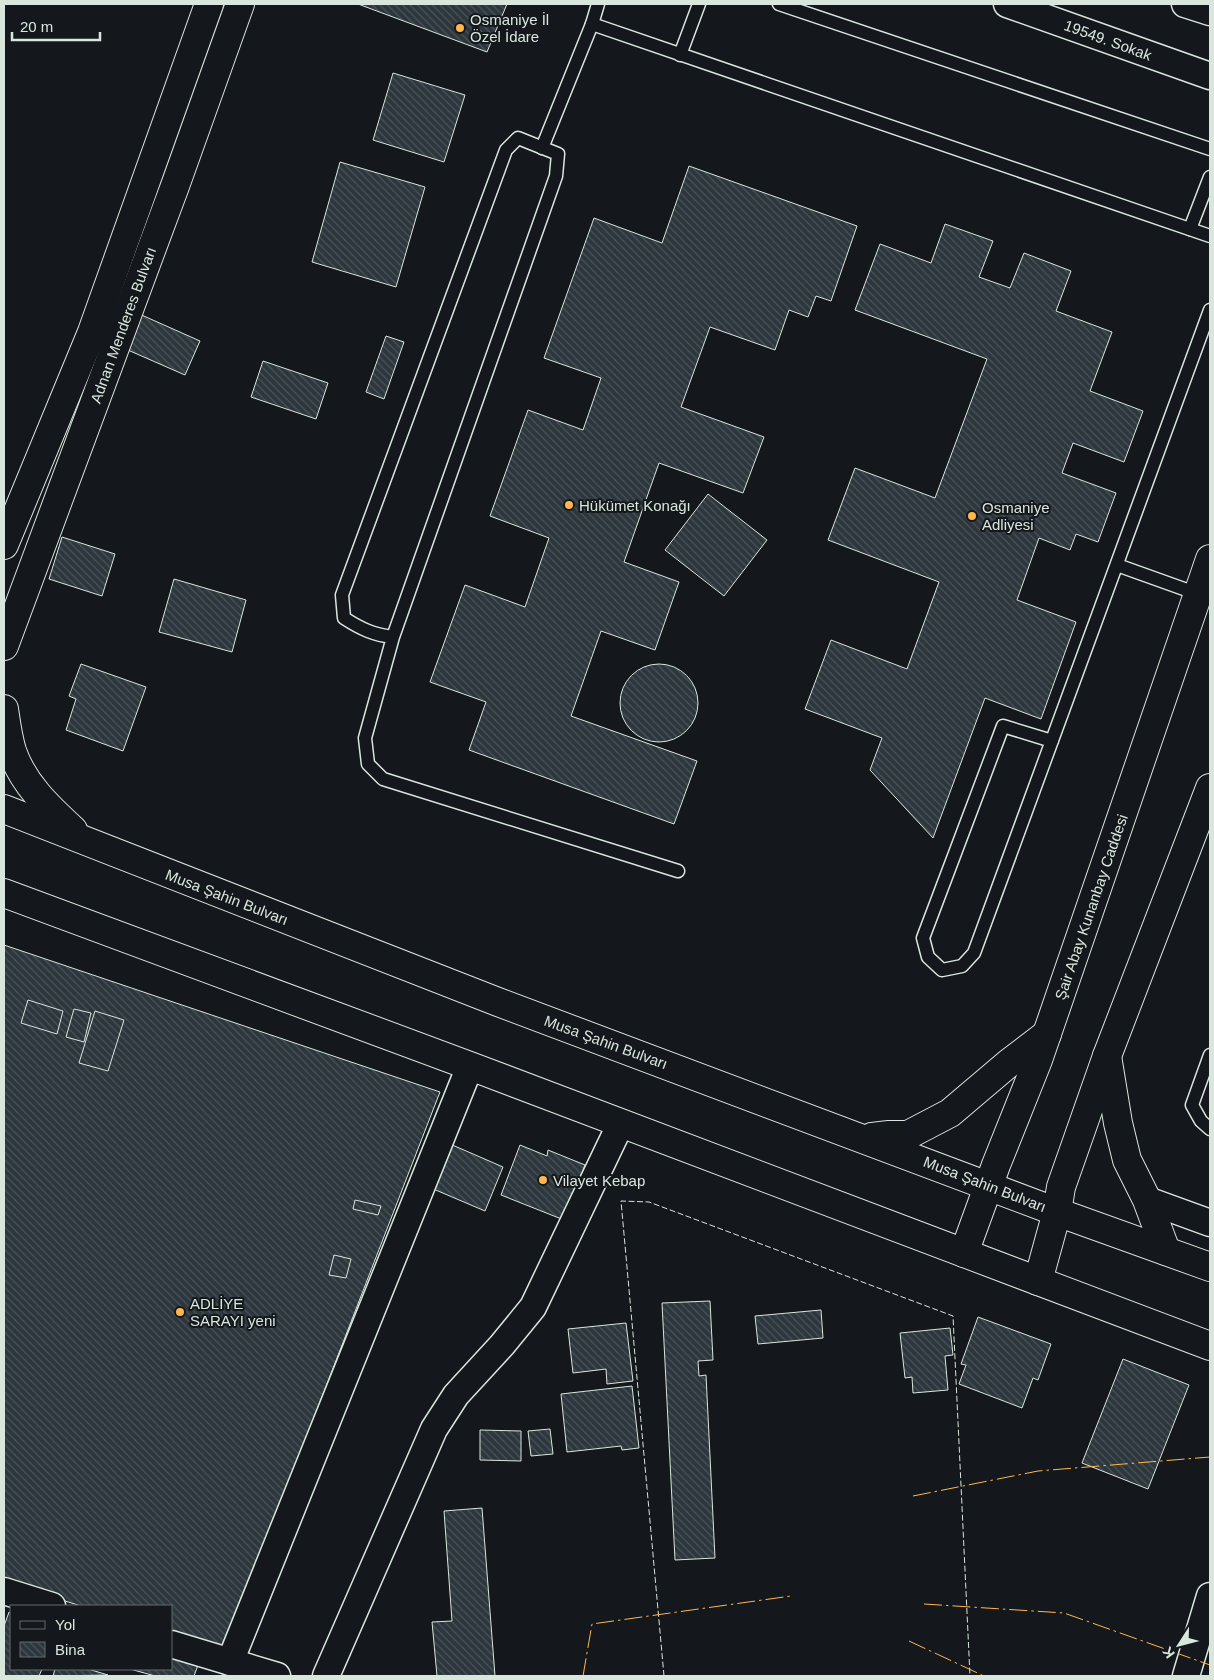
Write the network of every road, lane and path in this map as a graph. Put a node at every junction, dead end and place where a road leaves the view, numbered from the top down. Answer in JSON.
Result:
{"nodes":[{"id":1,"x":209,"y":4,"type":"edge"},
{"id":2,"x":240,"y":4,"type":"edge"},
{"id":3,"x":598,"y":4,"type":"edge"},
{"id":4,"x":699,"y":4,"type":"edge"},
{"id":5,"x":779,"y":4,"type":"edge"},
{"id":6,"x":1007,"y":4,"type":"edge"},
{"id":7,"x":1185,"y":4,"type":"edge"},
{"id":8,"x":1210,"y":12,"type":"edge"},
{"id":9,"x":592,"y":24,"type":"junction"},
{"id":10,"x":680,"y":55,"type":"junction"},
{"id":11,"x":1210,"y":76,"type":"edge"},
{"id":12,"x":542,"y":148,"type":"junction"},
{"id":13,"x":1210,"y":149,"type":"edge"},
{"id":14,"x":1210,"y":177,"type":"edge"},
{"id":15,"x":1190,"y":229,"type":"junction"},
{"id":16,"x":1210,"y":236,"type":"edge"},
{"id":17,"x":1210,"y":310,"type":"edge"},
{"id":18,"x":4,"y":545,"type":"edge"},
{"id":19,"x":1210,"y":559,"type":"edge"},
{"id":20,"x":1117,"y":565,"type":"junction"},
{"id":21,"x":1198,"y":594,"type":"junction"},
{"id":22,"x":393,"y":637,"type":"junction"},
{"id":23,"x":4,"y":646,"type":"edge"},
{"id":24,"x":4,"y":709,"type":"edge"},
{"id":25,"x":1052,"y":741,"type":"junction"},
{"id":26,"x":1210,"y":788,"type":"edge"},
{"id":27,"x":4,"y":809,"type":"edge"},
{"id":28,"x":85,"y":842,"type":"junction"},
{"id":29,"x":678,"y":871,"type":"dead end"},
{"id":30,"x":4,"y":893,"type":"edge"},
{"id":31,"x":1047,"y":1034,"type":"junction"},
{"id":32,"x":1210,"y":1055,"type":"edge"},
{"id":33,"x":1107,"y":1056,"type":"junction"},
{"id":34,"x":470,"y":1066,"type":"junction"},
{"id":35,"x":621,"y":1123,"type":"junction"},
{"id":36,"x":1210,"y":1129,"type":"edge"},
{"id":37,"x":865,"y":1138,"type":"junction"},
{"id":38,"x":989,"y":1185,"type":"junction"},
{"id":39,"x":1148,"y":1200,"type":"junction"},
{"id":40,"x":1057,"y":1212,"type":"junction"},
{"id":41,"x":1210,"y":1223,"type":"edge"},
{"id":42,"x":1166,"y":1251,"type":"junction"},
{"id":43,"x":964,"y":1253,"type":"junction"},
{"id":44,"x":1210,"y":1267,"type":"edge"},
{"id":45,"x":1038,"y":1281,"type":"junction"},
{"id":46,"x":1210,"y":1346,"type":"edge"},
{"id":47,"x":4,"y":1591,"type":"edge"},
{"id":48,"x":1210,"y":1596,"type":"edge"},
{"id":49,"x":49,"y":1605,"type":"edge"},
{"id":50,"x":172,"y":1644,"type":"edge"},
{"id":51,"x":230,"y":1662,"type":"junction"},
{"id":52,"x":277,"y":1676,"type":"edge"},
{"id":53,"x":326,"y":1676,"type":"edge"},
{"id":54,"x":1186,"y":1676,"type":"edge"}],
"edges":[{"from":1,"to":18,"type":"main road","name":"Adnan Menderes Bulvarı"},
{"from":2,"to":23,"type":"main road","name":"Adnan Menderes Bulvarı"},
{"from":3,"to":9,"type":"lane"},
{"from":4,"to":10,"type":"lane"},
{"from":5,"to":13,"type":"lane"},
{"from":6,"to":11,"type":"street","name":"19549. Sokak"},
{"from":7,"to":8,"type":"street"},
{"from":9,"to":10,"type":"lane"},
{"from":9,"to":12,"type":"lane"},
{"from":10,"to":15,"type":"lane"},
{"from":12,"to":22,"type":"lane"},
{"from":12,"to":22,"type":"lane"},
{"from":14,"to":15,"type":"lane"},
{"from":15,"to":16,"type":"lane"},
{"from":17,"to":20,"type":"lane"},
{"from":19,"to":21,"type":"main road","name":"Şair Abay Kunanbay Caddesi"},
{"from":20,"to":21,"type":"lane"},
{"from":20,"to":25,"type":"lane"},
{"from":21,"to":31,"type":"main road","name":"Şair Abay Kunanbay Caddesi"},
{"from":22,"to":29,"type":"lane"},
{"from":24,"to":28,"type":"main road"},
{"from":25,"to":25,"type":"lane"},
{"from":26,"to":33,"type":"main road"},
{"from":27,"to":28,"type":"main road","name":"Musa Şahin Bulvarı"},
{"from":28,"to":37,"type":"main road","name":"Musa Şahin Bulvarı"},
{"from":30,"to":34,"type":"main road"},
{"from":31,"to":37,"type":"main road"},
{"from":31,"to":38,"type":"main road","name":"Şair Abay Kunanbay Caddesi"},
{"from":32,"to":36,"type":"lane"},
{"from":33,"to":39,"type":"main road"},
{"from":33,"to":40,"type":"main road"},
{"from":34,"to":35,"type":"main road"},
{"from":34,"to":51,"type":"street"},
{"from":35,"to":43,"type":"main road"},
{"from":35,"to":53,"type":"street"},
{"from":37,"to":38,"type":"main road","name":"Musa Şahin Bulvarı"},
{"from":38,"to":40,"type":"main road","name":"Musa Şahin Bulvarı"},
{"from":38,"to":43,"type":"main road","name":"Şair Abay Kunanbay Caddesi"},
{"from":39,"to":41,"type":"street"},
{"from":39,"to":42,"type":"main road"},
{"from":40,"to":42,"type":"main road","name":"Musa Şahin Bulvarı"},
{"from":40,"to":45,"type":"main road"},
{"from":42,"to":44,"type":"main road","name":"Musa Şahin Bulvarı"},
{"from":43,"to":45,"type":"main road"},
{"from":45,"to":46,"type":"main road"},
{"from":47,"to":49,"type":"street"},
{"from":48,"to":54,"type":"street"},
{"from":50,"to":51,"type":"street"},
{"from":51,"to":52,"type":"street"}]}
